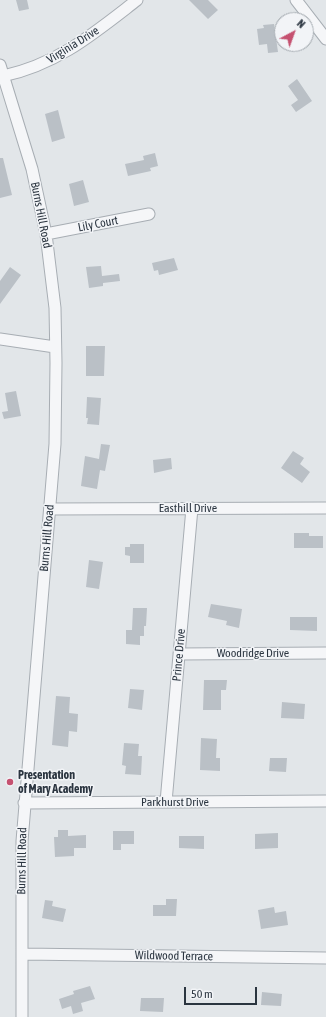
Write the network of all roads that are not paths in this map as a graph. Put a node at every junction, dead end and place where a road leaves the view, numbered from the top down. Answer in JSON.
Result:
{"nodes":[{"id":1,"x":137,"y":0,"type":"edge"},
{"id":2,"x":296,"y":0,"type":"edge"},
{"id":3,"x":326,"y":39,"type":"edge"},
{"id":4,"x":0,"y":65,"type":"edge"},
{"id":5,"x":3,"y":76,"type":"junction"},
{"id":6,"x":149,"y":214,"type":"dead end"},
{"id":7,"x":46,"y":234,"type":"junction"},
{"id":8,"x":0,"y":339,"type":"edge"},
{"id":9,"x":56,"y":347,"type":"junction"},
{"id":10,"x":192,"y":508,"type":"junction"},
{"id":11,"x":326,"y":508,"type":"edge"},
{"id":12,"x":50,"y":509,"type":"junction"},
{"id":13,"x":326,"y":653,"type":"edge"},
{"id":14,"x":179,"y":654,"type":"junction"},
{"id":15,"x":326,"y":801,"type":"edge"},
{"id":16,"x":166,"y":802,"type":"junction"},
{"id":17,"x":24,"y":803,"type":"junction"},
{"id":18,"x":22,"y":954,"type":"junction"},
{"id":19,"x":326,"y":958,"type":"edge"},
{"id":20,"x":22,"y":1017,"type":"edge"}],
"edges":[{"from":1,"to":5,"type":"street","name":"Virginia Drive"},
{"from":2,"to":3,"type":"street"},
{"from":4,"to":5,"type":"street","name":"Burns Hill Road"},
{"from":5,"to":7,"type":"street","name":"Burns Hill Road"},
{"from":6,"to":7,"type":"street","name":"Lily Court"},
{"from":7,"to":9,"type":"street","name":"Burns Hill Road"},
{"from":8,"to":9,"type":"street"},
{"from":9,"to":12,"type":"street","name":"Burns Hill Road"},
{"from":10,"to":11,"type":"street","name":"Easthill Drive"},
{"from":10,"to":12,"type":"street","name":"Easthill Drive"},
{"from":10,"to":14,"type":"street","name":"Prince Drive"},
{"from":12,"to":17,"type":"street","name":"Burns Hill Road"},
{"from":13,"to":14,"type":"street","name":"Woodridge Drive"},
{"from":14,"to":16,"type":"street","name":"Prince Drive"},
{"from":15,"to":16,"type":"street","name":"Parkhurst Drive"},
{"from":16,"to":17,"type":"street","name":"Parkhurst Drive"},
{"from":17,"to":18,"type":"street","name":"Burns Hill Road"},
{"from":18,"to":19,"type":"street","name":"Wildwood Terrace"},
{"from":18,"to":20,"type":"street","name":"Burns Hill Road"}]}
